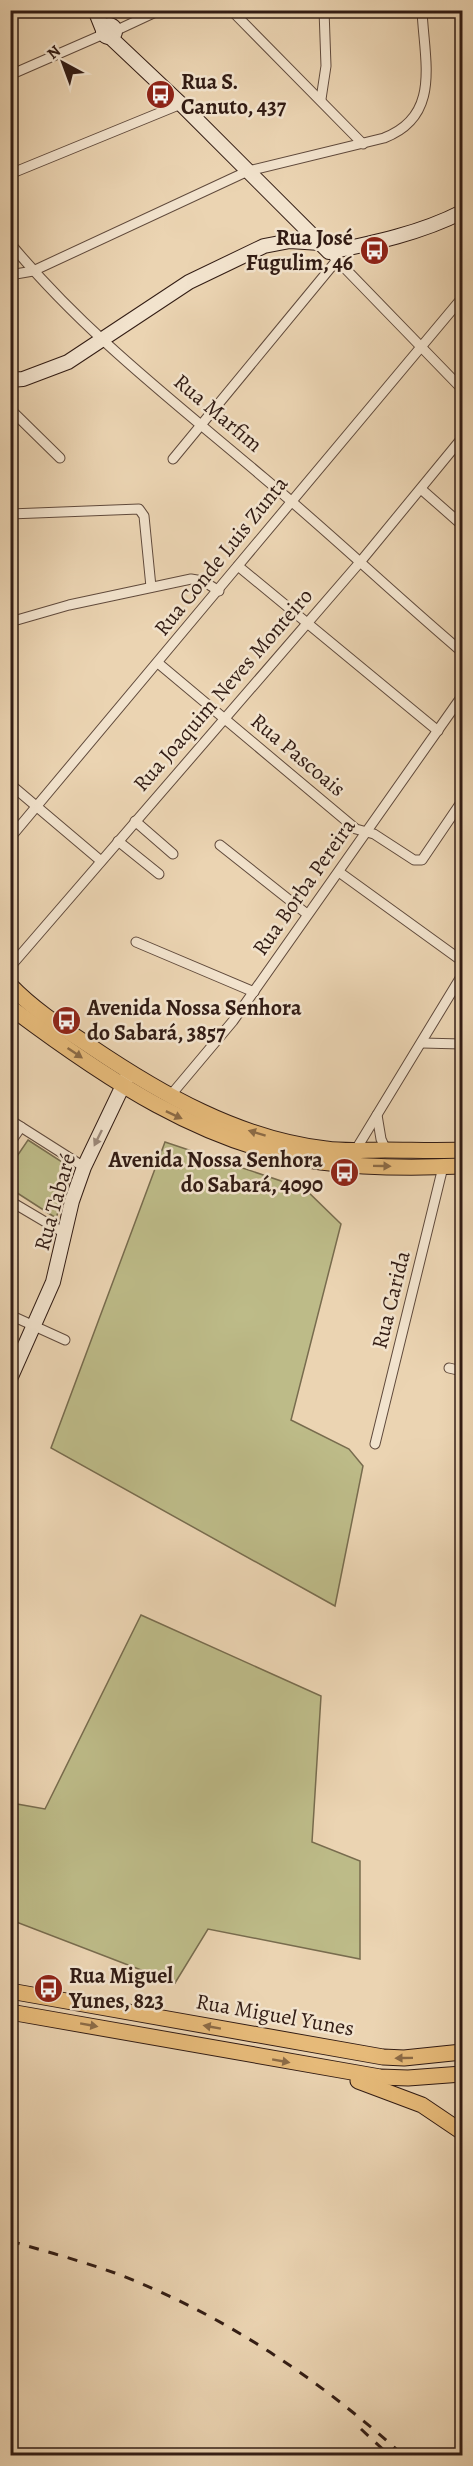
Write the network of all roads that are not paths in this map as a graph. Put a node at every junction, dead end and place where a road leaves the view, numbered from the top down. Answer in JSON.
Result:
{"nodes":[{"id":1,"x":95,"y":10,"type":"edge"},
{"id":2,"x":100,"y":10,"type":"edge"},
{"id":3,"x":160,"y":10,"type":"edge"},
{"id":4,"x":231,"y":10,"type":"edge"},
{"id":5,"x":324,"y":10,"type":"edge"},
{"id":6,"x":422,"y":10,"type":"edge"},
{"id":7,"x":110,"y":31,"type":"junction"},
{"id":8,"x":10,"y":75,"type":"edge"},
{"id":9,"x":321,"y":99,"type":"junction"},
{"id":10,"x":181,"y":104,"type":"junction"},
{"id":11,"x":363,"y":144,"type":"junction"},
{"id":12,"x":248,"y":171,"type":"junction"},
{"id":13,"x":10,"y":174,"type":"edge"},
{"id":14,"x":462,"y":212,"type":"edge"},
{"id":15,"x":10,"y":243,"type":"edge"},
{"id":16,"x":329,"y":252,"type":"junction"},
{"id":17,"x":33,"y":271,"type":"junction"},
{"id":18,"x":10,"y":275,"type":"edge"},
{"id":19,"x":462,"y":298,"type":"edge"},
{"id":20,"x":102,"y":341,"type":"junction"},
{"id":21,"x":420,"y":347,"type":"junction"},
{"id":22,"x":10,"y":380,"type":"edge"},
{"id":23,"x":462,"y":389,"type":"edge"},
{"id":24,"x":10,"y":409,"type":"edge"},
{"id":25,"x":200,"y":423,"type":"junction"},
{"id":26,"x":462,"y":438,"type":"edge"},
{"id":27,"x":60,"y":458,"type":"dead end"},
{"id":28,"x":172,"y":459,"type":"dead end"},
{"id":29,"x":421,"y":489,"type":"junction"},
{"id":30,"x":291,"y":500,"type":"junction"},
{"id":31,"x":10,"y":514,"type":"edge"},
{"id":32,"x":462,"y":525,"type":"edge"},
{"id":33,"x":361,"y":561,"type":"junction"},
{"id":34,"x":238,"y":566,"type":"junction"},
{"id":35,"x":151,"y":587,"type":"junction"},
{"id":36,"x":219,"y":591,"type":"junction"},
{"id":37,"x":10,"y":622,"type":"edge"},
{"id":38,"x":307,"y":624,"type":"junction"},
{"id":39,"x":462,"y":652,"type":"edge"},
{"id":40,"x":158,"y":663,"type":"junction"},
{"id":41,"x":462,"y":697,"type":"edge"},
{"id":42,"x":224,"y":719,"type":"junction"},
{"id":43,"x":438,"y":731,"type":"junction"},
{"id":44,"x":10,"y":784,"type":"edge"},
{"id":45,"x":462,"y":801,"type":"edge"},
{"id":46,"x":38,"y":806,"type":"junction"},
{"id":47,"x":135,"y":821,"type":"junction"},
{"id":48,"x":367,"y":833,"type":"junction"},
{"id":49,"x":10,"y":838,"type":"edge"},
{"id":50,"x":118,"y":841,"type":"junction"},
{"id":51,"x":220,"y":845,"type":"dead end"},
{"id":52,"x":173,"y":854,"type":"dead end"},
{"id":53,"x":100,"y":861,"type":"junction"},
{"id":54,"x":339,"y":872,"type":"junction"},
{"id":55,"x":159,"y":874,"type":"dead end"},
{"id":56,"x":307,"y":914,"type":"junction"},
{"id":57,"x":136,"y":942,"type":"dead end"},
{"id":58,"x":462,"y":961,"type":"edge"},
{"id":59,"x":10,"y":967,"type":"edge"},
{"id":60,"x":462,"y":975,"type":"edge"},
{"id":61,"x":10,"y":985,"type":"edge"},
{"id":62,"x":254,"y":992,"type":"junction"},
{"id":63,"x":10,"y":1007,"type":"edge"},
{"id":64,"x":422,"y":1043,"type":"junction"},
{"id":65,"x":462,"y":1044,"type":"edge"},
{"id":66,"x":127,"y":1079,"type":"junction"},
{"id":67,"x":170,"y":1096,"type":"junction"},
{"id":68,"x":377,"y":1115,"type":"junction"},
{"id":69,"x":10,"y":1120,"type":"edge"},
{"id":70,"x":21,"y":1127,"type":"junction"},
{"id":71,"x":10,"y":1143,"type":"edge"},
{"id":72,"x":386,"y":1150,"type":"junction"},
{"id":73,"x":462,"y":1150,"type":"edge"},
{"id":74,"x":355,"y":1151,"type":"junction"},
{"id":75,"x":462,"y":1166,"type":"edge"},
{"id":76,"x":84,"y":1167,"type":"junction"},
{"id":77,"x":443,"y":1167,"type":"junction"},
{"id":78,"x":10,"y":1201,"type":"edge"},
{"id":79,"x":64,"y":1233,"type":"junction"},
{"id":80,"x":10,"y":1315,"type":"edge"},
{"id":81,"x":35,"y":1326,"type":"junction"},
{"id":82,"x":65,"y":1340,"type":"dead end"},
{"id":83,"x":449,"y":1368,"type":"dead end"},
{"id":84,"x":462,"y":1371,"type":"edge"},
{"id":85,"x":10,"y":1379,"type":"edge"},
{"id":86,"x":375,"y":1444,"type":"dead end"},
{"id":87,"x":14,"y":1996,"type":"edge"},
{"id":88,"x":90,"y":2005,"type":"junction"},
{"id":89,"x":10,"y":2012,"type":"edge"},
{"id":90,"x":57,"y":2020,"type":"junction"},
{"id":91,"x":462,"y":2052,"type":"edge"},
{"id":92,"x":312,"y":2066,"type":"junction"},
{"id":93,"x":462,"y":2074,"type":"edge"},
{"id":94,"x":462,"y":2132,"type":"edge"}],
"edges":[{"from":1,"to":7,"type":"street"},
{"from":2,"to":7,"type":"street"},
{"from":3,"to":7,"type":"street"},
{"from":4,"to":9,"type":"street"},
{"from":5,"to":9,"type":"street"},
{"from":6,"to":11,"type":"street"},
{"from":7,"to":8,"type":"street"},
{"from":7,"to":10,"type":"street"},
{"from":9,"to":11,"type":"street"},
{"from":10,"to":12,"type":"street"},
{"from":10,"to":13,"type":"street"},
{"from":11,"to":12,"type":"street"},
{"from":12,"to":16,"type":"street"},
{"from":12,"to":17,"type":"street"},
{"from":14,"to":16,"type":"street"},
{"from":15,"to":17,"type":"street","name":"Rua Marfim"},
{"from":16,"to":20,"type":"street"},
{"from":16,"to":21,"type":"street"},
{"from":16,"to":25,"type":"street"},
{"from":17,"to":18,"type":"street"},
{"from":17,"to":20,"type":"street","name":"Rua Marfim"},
{"from":19,"to":21,"type":"street","name":"Rua Conde Luis Zunta"},
{"from":20,"to":22,"type":"street"},
{"from":20,"to":25,"type":"street","name":"Rua Marfim"},
{"from":21,"to":23,"type":"street"},
{"from":21,"to":30,"type":"street","name":"Rua Conde Luis Zunta"},
{"from":24,"to":27,"type":"street"},
{"from":25,"to":28,"type":"street"},
{"from":25,"to":30,"type":"street","name":"Rua Marfim"},
{"from":26,"to":29,"type":"street","name":"Rua Joaquim Neves Monteiro"},
{"from":29,"to":32,"type":"street"},
{"from":29,"to":33,"type":"street","name":"Rua Joaquim Neves Monteiro"},
{"from":30,"to":33,"type":"street","name":"Rua Marfim"},
{"from":30,"to":34,"type":"street","name":"Rua Conde Luis Zunta"},
{"from":31,"to":35,"type":"street"},
{"from":33,"to":38,"type":"street","name":"Rua Joaquim Neves Monteiro"},
{"from":33,"to":39,"type":"street","name":"Rua Marfim"},
{"from":34,"to":36,"type":"street","name":"Rua Conde Luis Zunta"},
{"from":34,"to":38,"type":"street"},
{"from":35,"to":36,"type":"street"},
{"from":35,"to":37,"type":"street"},
{"from":36,"to":40,"type":"street","name":"Rua Conde Luis Zunta"},
{"from":38,"to":42,"type":"street","name":"Rua Joaquim Neves Monteiro"},
{"from":38,"to":43,"type":"street"},
{"from":40,"to":42,"type":"street","name":"Rua Pascoais"},
{"from":40,"to":46,"type":"street","name":"Rua Conde Luis Zunta"},
{"from":41,"to":43,"type":"street","name":"Rua Borba Pereira"},
{"from":42,"to":47,"type":"street","name":"Rua Joaquim Neves Monteiro"},
{"from":42,"to":48,"type":"street","name":"Rua Pascoais"},
{"from":43,"to":48,"type":"street","name":"Rua Borba Pereira"},
{"from":44,"to":46,"type":"street"},
{"from":45,"to":48,"type":"street","name":"Rua Pascoais"},
{"from":46,"to":49,"type":"street","name":"Rua Conde Luis Zunta"},
{"from":46,"to":53,"type":"street"},
{"from":47,"to":50,"type":"street","name":"Rua Joaquim Neves Monteiro"},
{"from":47,"to":52,"type":"street"},
{"from":48,"to":54,"type":"street","name":"Rua Borba Pereira"},
{"from":50,"to":53,"type":"street","name":"Rua Joaquim Neves Monteiro"},
{"from":50,"to":55,"type":"street"},
{"from":51,"to":56,"type":"street"},
{"from":53,"to":59,"type":"street","name":"Rua Joaquim Neves Monteiro"},
{"from":54,"to":56,"type":"street","name":"Rua Borba Pereira"},
{"from":54,"to":58,"type":"street"},
{"from":56,"to":62,"type":"street","name":"Rua Borba Pereira"},
{"from":57,"to":62,"type":"street"},
{"from":60,"to":64,"type":"street"},
{"from":61,"to":66,"type":"main road"},
{"from":62,"to":67,"type":"street","name":"Rua Borba Pereira"},
{"from":63,"to":66,"type":"main road","one_way":true},
{"from":64,"to":65,"type":"street"},
{"from":64,"to":68,"type":"street"},
{"from":66,"to":67,"type":"main road"},
{"from":66,"to":76,"type":"street","name":"Rua Tabaré","one_way":true},
{"from":66,"to":77,"type":"main road","one_way":true},
{"from":74,"to":67,"type":"main road","one_way":true},
{"from":68,"to":72,"type":"street"},
{"from":68,"to":74,"type":"street"},
{"from":69,"to":70,"type":"street"},
{"from":70,"to":71,"type":"street"},
{"from":70,"to":76,"type":"street"},
{"from":72,"to":73,"type":"main road"},
{"from":72,"to":74,"type":"main road"},
{"from":75,"to":77,"type":"main road"},
{"from":76,"to":79,"type":"street","name":"Rua Tabaré"},
{"from":77,"to":86,"type":"street","name":"Rua Carida"},
{"from":78,"to":79,"type":"street"},
{"from":79,"to":81,"type":"street","name":"Rua Tabaré"},
{"from":80,"to":81,"type":"street"},
{"from":81,"to":82,"type":"street"},
{"from":81,"to":85,"type":"street","name":"Rua Tabaré"},
{"from":83,"to":84,"type":"street"},
{"from":87,"to":88,"type":"main road","name":"Rua Miguel Yunes"},
{"from":88,"to":90,"type":"main road"},
{"from":91,"to":88,"type":"main road","name":"Rua Miguel Yunes","one_way":true},
{"from":89,"to":90,"type":"main road","name":"Rua Miguel Yunes"},
{"from":90,"to":92,"type":"main road","name":"Rua Miguel Yunes","one_way":true},
{"from":92,"to":93,"type":"main road","name":"Rua Miguel Yunes"},
{"from":92,"to":94,"type":"main road"}]}
